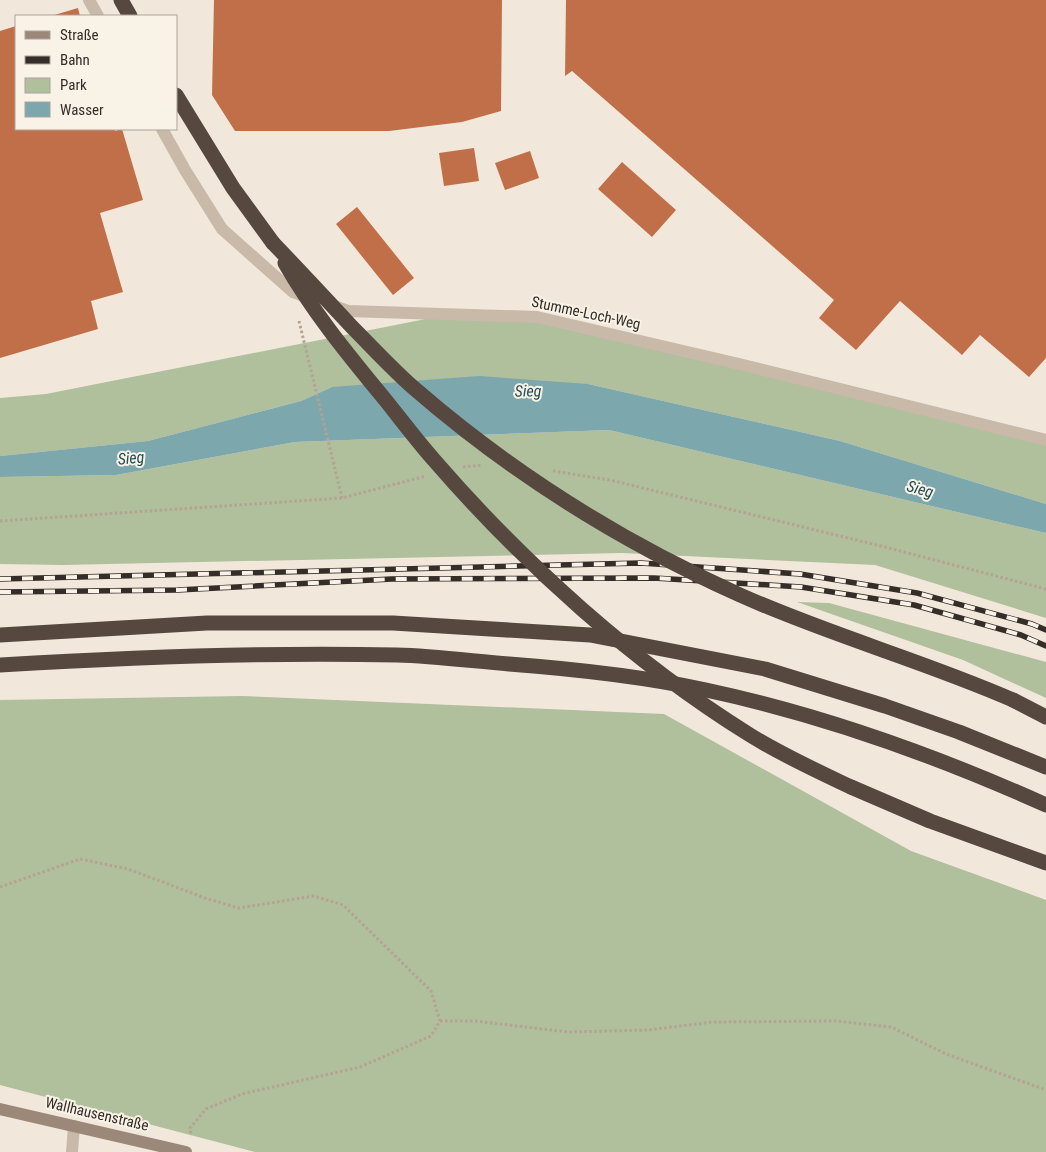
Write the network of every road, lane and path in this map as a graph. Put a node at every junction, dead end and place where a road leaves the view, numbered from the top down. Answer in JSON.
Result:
{"nodes":[{"id":1,"x":89,"y":0,"type":"edge"},
{"id":2,"x":121,"y":0,"type":"edge"},
{"id":3,"x":97,"y":15,"type":"edge"},
{"id":4,"x":129,"y":15,"type":"edge"},
{"id":5,"x":178,"y":98,"type":"edge"},
{"id":6,"x":163,"y":130,"type":"edge"},
{"id":7,"x":273,"y":242,"type":"junction"},
{"id":8,"x":303,"y":335,"type":"dead end"},
{"id":9,"x":1046,"y":440,"type":"edge"},
{"id":10,"x":487,"y":465,"type":"dead end"},
{"id":11,"x":460,"y":467,"type":"dead end"},
{"id":12,"x":552,"y":470,"type":"dead end"},
{"id":13,"x":433,"y":474,"type":"dead end"},
{"id":14,"x":342,"y":498,"type":"junction"},
{"id":15,"x":0,"y":521,"type":"edge"},
{"id":16,"x":1046,"y":589,"type":"edge"},
{"id":17,"x":0,"y":635,"type":"edge"},
{"id":18,"x":0,"y":665,"type":"edge"},
{"id":19,"x":1046,"y":717,"type":"edge"},
{"id":20,"x":1046,"y":767,"type":"edge"},
{"id":21,"x":1046,"y":805,"type":"edge"},
{"id":22,"x":1046,"y":863,"type":"edge"},
{"id":23,"x":0,"y":887,"type":"edge"},
{"id":24,"x":440,"y":1021,"type":"junction"},
{"id":25,"x":1046,"y":1090,"type":"edge"},
{"id":26,"x":0,"y":1109,"type":"edge"},
{"id":27,"x":74,"y":1126,"type":"junction"},
{"id":28,"x":189,"y":1148,"type":"edge"},
{"id":29,"x":72,"y":1152,"type":"edge"}],
"edges":[{"from":1,"to":3,"type":"street"},
{"from":2,"to":4,"type":"highway"},
{"from":5,"to":7,"type":"highway"},
{"from":6,"to":9,"type":"street","name":"Stumme-Loch-Weg"},
{"from":7,"to":19,"type":"highway","bridge":true},
{"from":7,"to":22,"type":"highway","bridge":true},
{"from":8,"to":14,"type":"path"},
{"from":10,"to":11,"type":"path"},
{"from":12,"to":16,"type":"path"},
{"from":13,"to":14,"type":"path"},
{"from":14,"to":15,"type":"path"},
{"from":17,"to":20,"type":"highway"},
{"from":18,"to":21,"type":"highway"},
{"from":23,"to":24,"type":"path"},
{"from":24,"to":25,"type":"path"},
{"from":24,"to":28,"type":"path"},
{"from":26,"to":27,"type":"street","name":"Wallhausenstraße"},
{"from":27,"to":28,"type":"street","name":"Wallhausenstraße"},
{"from":27,"to":29,"type":"street"}]}
